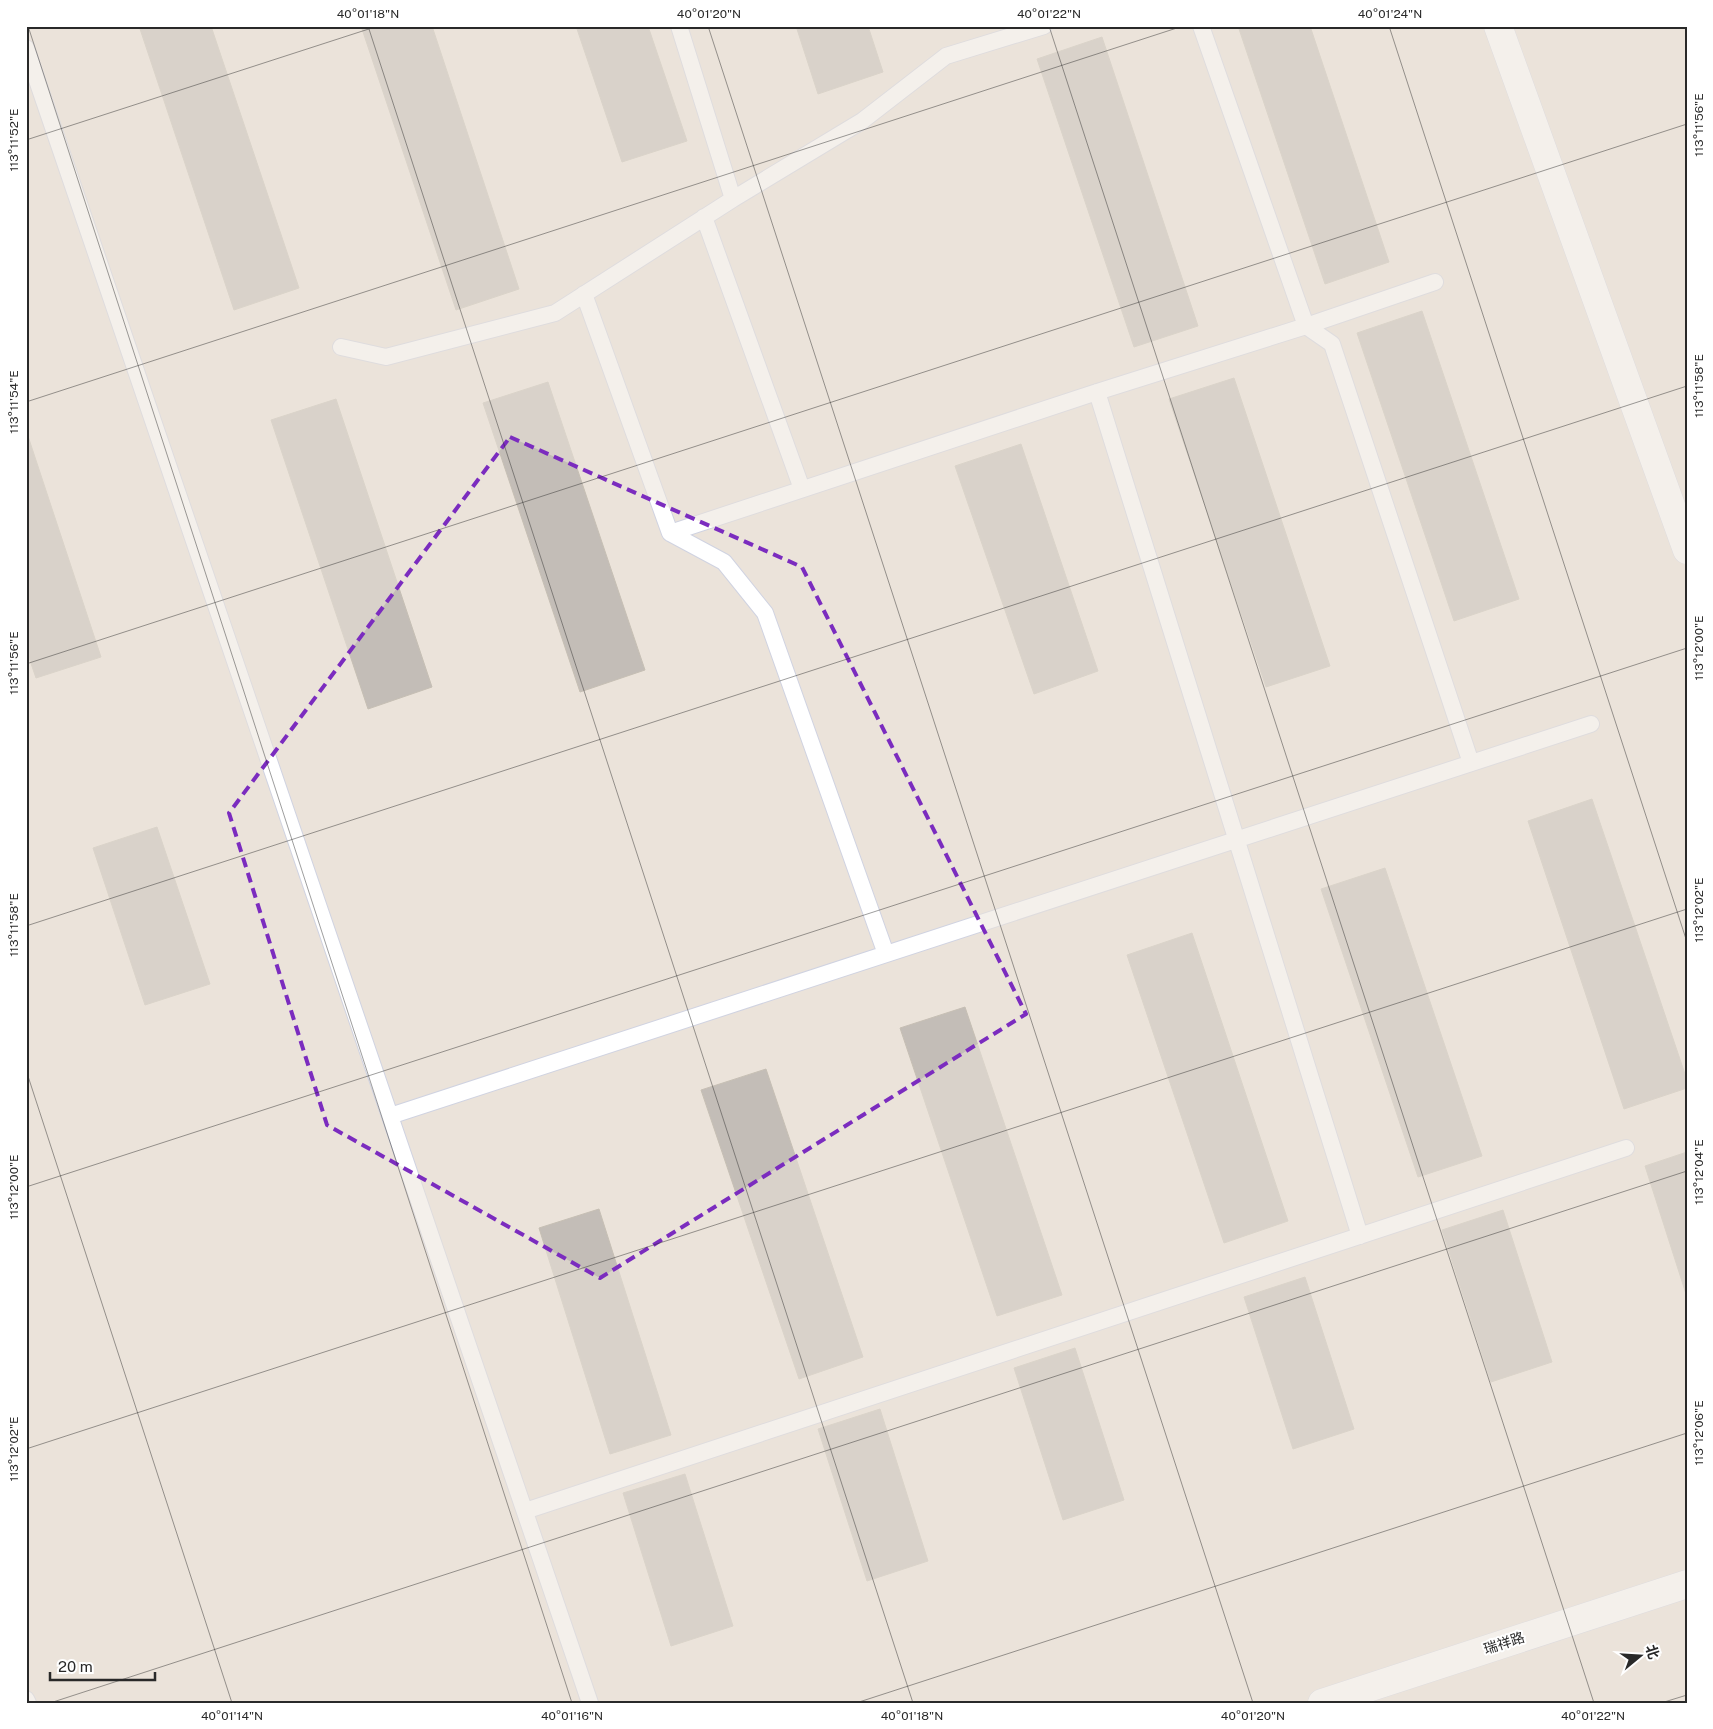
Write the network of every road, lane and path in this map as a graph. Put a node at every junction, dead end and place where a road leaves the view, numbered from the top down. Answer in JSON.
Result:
{"nodes":[{"id":1,"x":679,"y":26,"type":"edge"},
{"id":2,"x":1044,"y":26,"type":"edge"},
{"id":3,"x":1201,"y":26,"type":"edge"},
{"id":4,"x":1498,"y":26,"type":"edge"},
{"id":5,"x":26,"y":48,"type":"edge"},
{"id":6,"x":733,"y":199,"type":"junction"},
{"id":7,"x":704,"y":217,"type":"junction"},
{"id":8,"x":1435,"y":282,"type":"dead end"},
{"id":9,"x":584,"y":294,"type":"junction"},
{"id":10,"x":1306,"y":326,"type":"junction"},
{"id":11,"x":341,"y":347,"type":"dead end"},
{"id":12,"x":1097,"y":392,"type":"junction"},
{"id":13,"x":802,"y":489,"type":"junction"},
{"id":14,"x":670,"y":533,"type":"junction"},
{"id":15,"x":1687,"y":550,"type":"edge"},
{"id":16,"x":1591,"y":724,"type":"dead end"},
{"id":17,"x":1471,"y":763,"type":"junction"},
{"id":18,"x":1235,"y":840,"type":"junction"},
{"id":19,"x":886,"y":954,"type":"junction"},
{"id":20,"x":390,"y":1116,"type":"junction"},
{"id":21,"x":1626,"y":1148,"type":"dead end"},
{"id":22,"x":1360,"y":1236,"type":"junction"},
{"id":23,"x":525,"y":1510,"type":"junction"},
{"id":24,"x":1687,"y":1584,"type":"edge"},
{"id":25,"x":26,"y":1698,"type":"edge"},
{"id":26,"x":28,"y":1703,"type":"edge"},
{"id":27,"x":590,"y":1703,"type":"edge"},
{"id":28,"x":1322,"y":1703,"type":"edge"}],
"edges":[{"from":1,"to":6,"type":"lane"},
{"from":2,"to":6,"type":"lane"},
{"from":3,"to":10,"type":"lane"},
{"from":4,"to":15,"type":"street"},
{"from":5,"to":20,"type":"lane"},
{"from":6,"to":7,"type":"lane"},
{"from":7,"to":9,"type":"lane"},
{"from":7,"to":13,"type":"lane"},
{"from":8,"to":10,"type":"lane"},
{"from":9,"to":11,"type":"lane"},
{"from":9,"to":14,"type":"lane"},
{"from":10,"to":12,"type":"lane"},
{"from":10,"to":17,"type":"lane"},
{"from":12,"to":13,"type":"lane"},
{"from":12,"to":18,"type":"lane"},
{"from":13,"to":14,"type":"lane"},
{"from":14,"to":19,"type":"lane"},
{"from":16,"to":17,"type":"lane"},
{"from":17,"to":18,"type":"lane"},
{"from":18,"to":19,"type":"lane"},
{"from":18,"to":22,"type":"lane"},
{"from":19,"to":20,"type":"lane"},
{"from":20,"to":23,"type":"lane"},
{"from":21,"to":22,"type":"lane"},
{"from":22,"to":23,"type":"lane"},
{"from":23,"to":27,"type":"lane"},
{"from":24,"to":28,"type":"street","name":"瑞祥路"},
{"from":25,"to":26,"type":"lane"}]}
